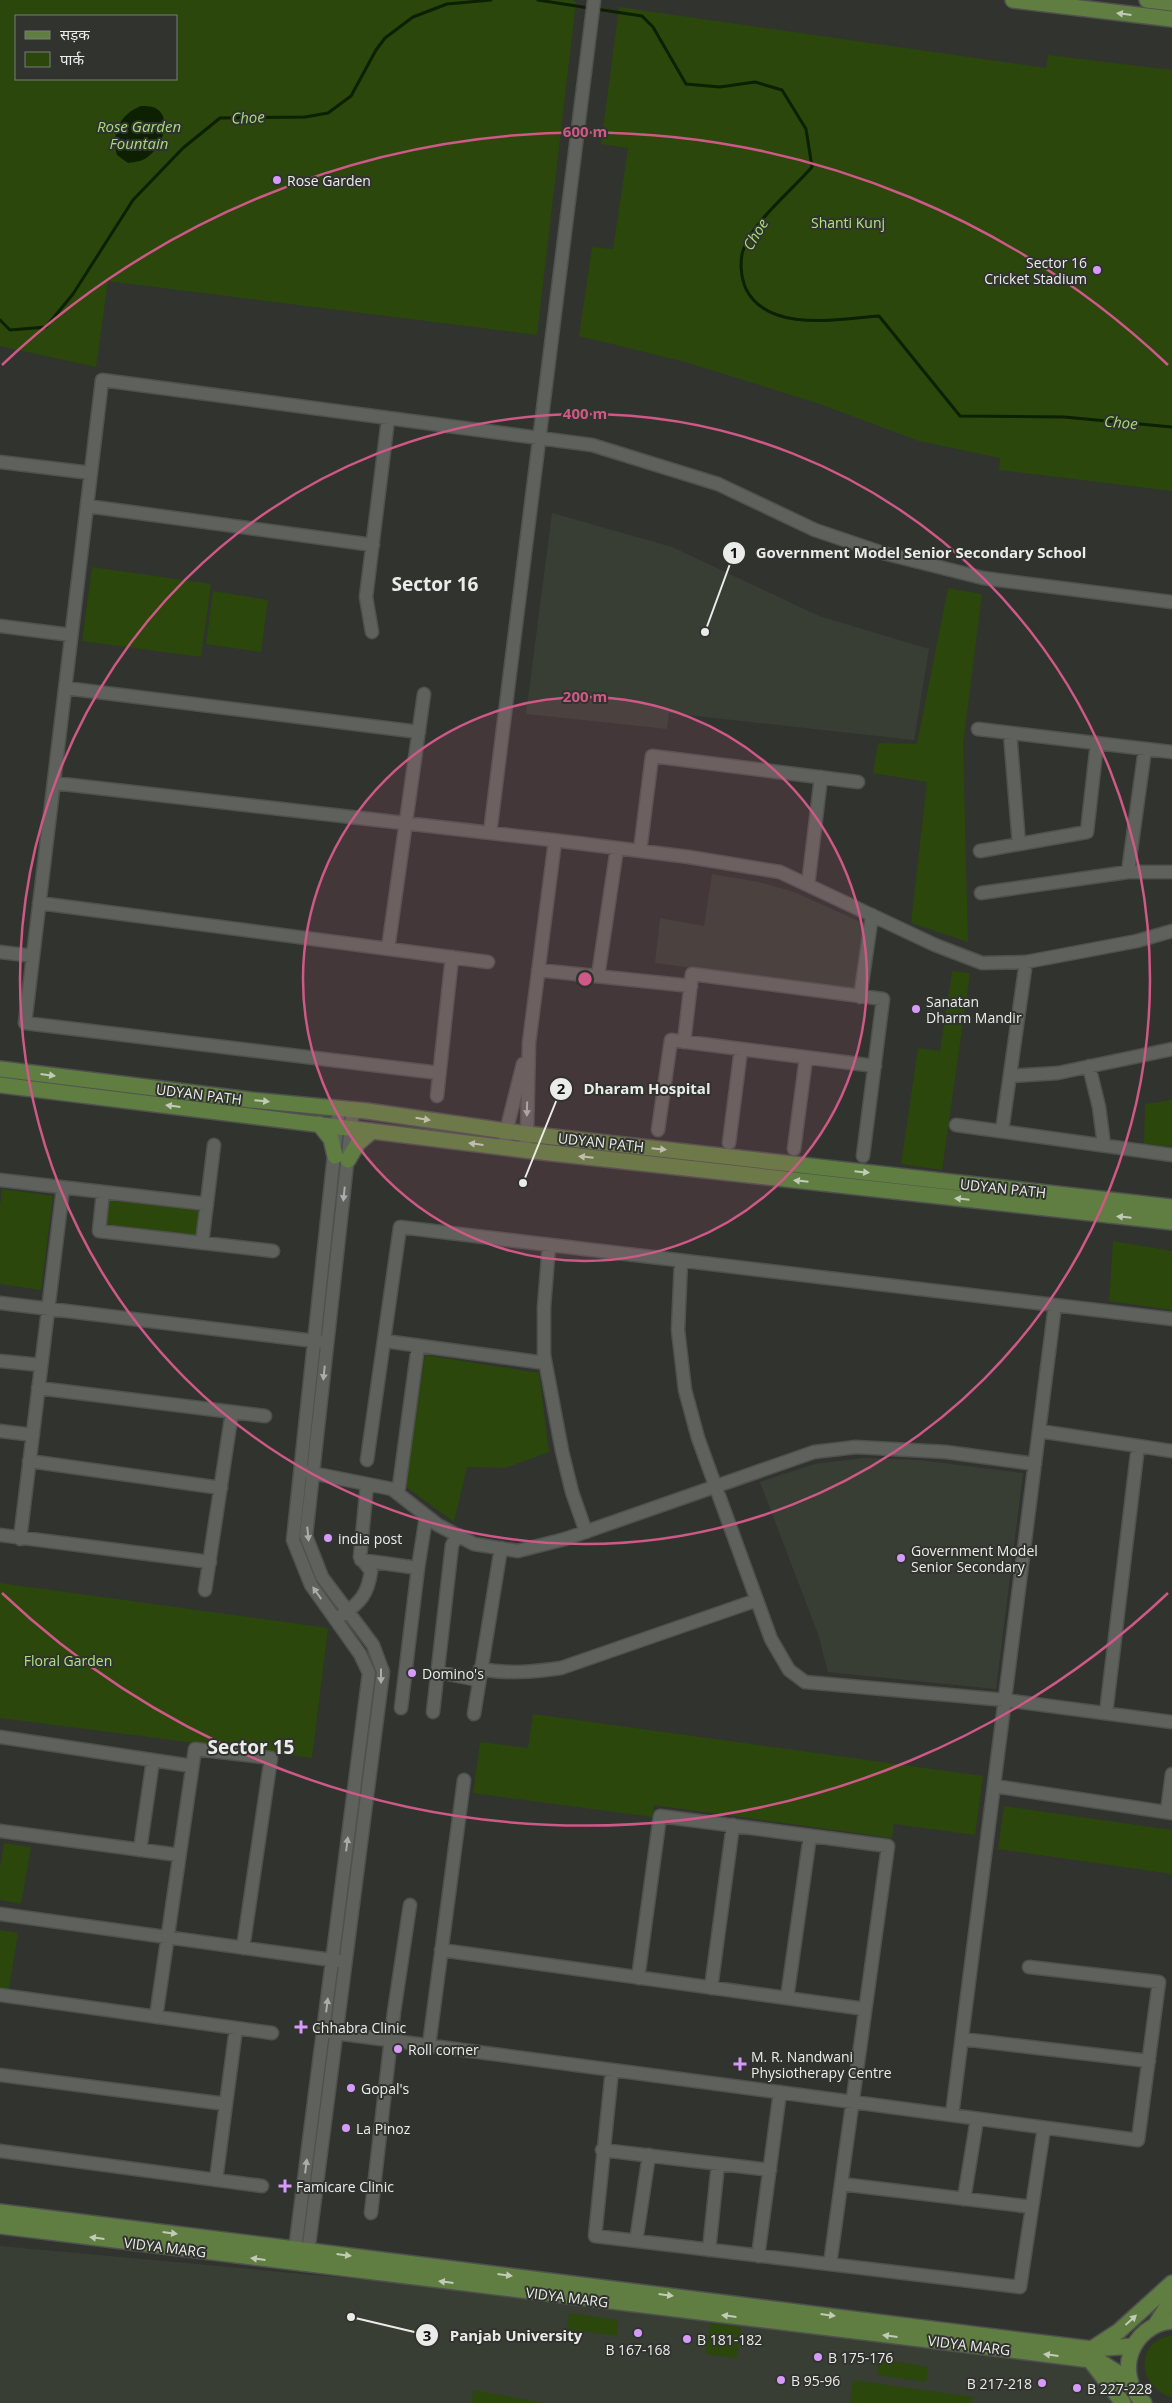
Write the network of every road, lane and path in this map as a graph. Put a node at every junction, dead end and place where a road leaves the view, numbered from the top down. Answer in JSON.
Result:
{"nodes":[{"id":1,"x":594,"y":0,"type":"edge"},
{"id":2,"x":1013,"y":0,"type":"edge"},
{"id":3,"x":1147,"y":0,"type":"edge"},
{"id":4,"x":1172,"y":3,"type":"edge"},
{"id":5,"x":1172,"y":20,"type":"edge"},
{"id":6,"x":388,"y":419,"type":"junction"},
{"id":7,"x":539,"y":439,"type":"junction"},
{"id":8,"x":0,"y":462,"type":"edge"},
{"id":9,"x":91,"y":473,"type":"junction"},
{"id":10,"x":87,"y":506,"type":"junction"},
{"id":11,"x":373,"y":545,"type":"junction"},
{"id":12,"x":1172,"y":602,"type":"edge"},
{"id":13,"x":0,"y":626,"type":"edge"},
{"id":14,"x":372,"y":632,"type":"dead end"},
{"id":15,"x":71,"y":634,"type":"junction"},
{"id":16,"x":65,"y":688,"type":"junction"},
{"id":17,"x":424,"y":694,"type":"dead end"},
{"id":18,"x":978,"y":729,"type":"dead end"},
{"id":19,"x":419,"y":732,"type":"junction"},
{"id":20,"x":1010,"y":733,"type":"junction"},
{"id":21,"x":1097,"y":743,"type":"junction"},
{"id":22,"x":1146,"y":749,"type":"junction"},
{"id":23,"x":1172,"y":752,"type":"edge"},
{"id":24,"x":821,"y":777,"type":"junction"},
{"id":25,"x":858,"y":782,"type":"dead end"},
{"id":26,"x":54,"y":783,"type":"junction"},
{"id":27,"x":407,"y":824,"type":"junction"},
{"id":28,"x":490,"y":833,"type":"junction"},
{"id":29,"x":555,"y":841,"type":"junction"},
{"id":30,"x":1019,"y":844,"type":"junction"},
{"id":31,"x":617,"y":848,"type":"junction"},
{"id":32,"x":640,"y":851,"type":"junction"},
{"id":33,"x":980,"y":851,"type":"dead end"},
{"id":34,"x":1128,"y":872,"type":"junction"},
{"id":35,"x":1172,"y":872,"type":"edge"},
{"id":36,"x":808,"y":885,"type":"junction"},
{"id":37,"x":981,"y":892,"type":"dead end"},
{"id":38,"x":39,"y":903,"type":"junction"},
{"id":39,"x":872,"y":915,"type":"junction"},
{"id":40,"x":1172,"y":928,"type":"edge"},
{"id":41,"x":388,"y":949,"type":"junction"},
{"id":42,"x":0,"y":952,"type":"edge"},
{"id":43,"x":33,"y":956,"type":"junction"},
{"id":44,"x":452,"y":958,"type":"junction"},
{"id":45,"x":488,"y":962,"type":"dead end"},
{"id":46,"x":1026,"y":962,"type":"junction"},
{"id":47,"x":538,"y":970,"type":"junction"},
{"id":48,"x":598,"y":976,"type":"junction"},
{"id":49,"x":691,"y":986,"type":"junction"},
{"id":50,"x":860,"y":996,"type":"junction"},
{"id":51,"x":684,"y":1042,"type":"junction"},
{"id":52,"x":529,"y":1043,"type":"junction"},
{"id":53,"x":741,"y":1049,"type":"junction"},
{"id":54,"x":1172,"y":1049,"type":"edge"},
{"id":55,"x":806,"y":1058,"type":"junction"},
{"id":56,"x":874,"y":1066,"type":"junction"},
{"id":57,"x":1089,"y":1066,"type":"junction"},
{"id":58,"x":0,"y":1070,"type":"edge"},
{"id":59,"x":439,"y":1073,"type":"junction"},
{"id":60,"x":1010,"y":1076,"type":"junction"},
{"id":61,"x":0,"y":1085,"type":"edge"},
{"id":62,"x":437,"y":1096,"type":"dead end"},
{"id":63,"x":346,"y":1109,"type":"junction"},
{"id":64,"x":319,"y":1124,"type":"junction"},
{"id":65,"x":956,"y":1125,"type":"dead end"},
{"id":66,"x":344,"y":1128,"type":"junction"},
{"id":67,"x":658,"y":1130,"type":"dead end"},
{"id":68,"x":372,"y":1131,"type":"junction"},
{"id":69,"x":1002,"y":1131,"type":"junction"},
{"id":70,"x":506,"y":1132,"type":"junction"},
{"id":71,"x":527,"y":1134,"type":"junction"},
{"id":72,"x":729,"y":1143,"type":"dead end"},
{"id":73,"x":214,"y":1145,"type":"dead end"},
{"id":74,"x":1104,"y":1145,"type":"junction"},
{"id":75,"x":505,"y":1147,"type":"junction"},
{"id":76,"x":794,"y":1149,"type":"dead end"},
{"id":77,"x":524,"y":1150,"type":"junction"},
{"id":78,"x":1172,"y":1155,"type":"edge"},
{"id":79,"x":863,"y":1156,"type":"dead end"},
{"id":80,"x":341,"y":1158,"type":"junction"},
{"id":81,"x":0,"y":1180,"type":"edge"},
{"id":82,"x":63,"y":1188,"type":"junction"},
{"id":83,"x":103,"y":1192,"type":"junction"},
{"id":84,"x":207,"y":1204,"type":"junction"},
{"id":85,"x":1172,"y":1206,"type":"edge"},
{"id":86,"x":1172,"y":1222,"type":"edge"},
{"id":87,"x":202,"y":1243,"type":"junction"},
{"id":88,"x":549,"y":1245,"type":"junction"},
{"id":89,"x":273,"y":1251,"type":"dead end"},
{"id":90,"x":681,"y":1261,"type":"junction"},
{"id":91,"x":0,"y":1303,"type":"edge"},
{"id":92,"x":1055,"y":1305,"type":"junction"},
{"id":93,"x":48,"y":1309,"type":"junction"},
{"id":94,"x":1172,"y":1319,"type":"edge"},
{"id":95,"x":385,"y":1341,"type":"junction"},
{"id":96,"x":321,"y":1342,"type":"junction"},
{"id":97,"x":418,"y":1346,"type":"junction"},
{"id":98,"x":0,"y":1361,"type":"edge"},
{"id":99,"x":545,"y":1363,"type":"junction"},
{"id":100,"x":41,"y":1366,"type":"junction"},
{"id":101,"x":38,"y":1388,"type":"junction"},
{"id":102,"x":232,"y":1412,"type":"junction"},
{"id":103,"x":265,"y":1416,"type":"dead end"},
{"id":104,"x":0,"y":1431,"type":"edge"},
{"id":105,"x":1039,"y":1432,"type":"junction"},
{"id":106,"x":33,"y":1435,"type":"junction"},
{"id":107,"x":1138,"y":1446,"type":"junction"},
{"id":108,"x":1172,"y":1451,"type":"edge"},
{"id":109,"x":367,"y":1460,"type":"dead end"},
{"id":110,"x":29,"y":1461,"type":"junction"},
{"id":111,"x":1035,"y":1464,"type":"junction"},
{"id":112,"x":307,"y":1472,"type":"junction"},
{"id":113,"x":367,"y":1484,"type":"junction"},
{"id":114,"x":716,"y":1486,"type":"junction"},
{"id":115,"x":221,"y":1488,"type":"junction"},
{"id":116,"x":398,"y":1494,"type":"junction"},
{"id":117,"x":426,"y":1517,"type":"junction"},
{"id":118,"x":586,"y":1532,"type":"junction"},
{"id":119,"x":0,"y":1535,"type":"edge"},
{"id":120,"x":458,"y":1535,"type":"junction"},
{"id":121,"x":20,"y":1538,"type":"junction"},
{"id":122,"x":500,"y":1548,"type":"junction"},
{"id":123,"x":361,"y":1560,"type":"junction"},
{"id":124,"x":210,"y":1562,"type":"junction"},
{"id":125,"x":418,"y":1568,"type":"junction"},
{"id":126,"x":205,"y":1590,"type":"dead end"},
{"id":127,"x":757,"y":1600,"type":"junction"},
{"id":128,"x":348,"y":1611,"type":"junction"},
{"id":129,"x":336,"y":1619,"type":"junction"},
{"id":130,"x":438,"y":1672,"type":"junction"},
{"id":131,"x":479,"y":1675,"type":"junction"},
{"id":132,"x":1005,"y":1700,"type":"junction"},
{"id":133,"x":401,"y":1708,"type":"dead end"},
{"id":134,"x":433,"y":1712,"type":"dead end"},
{"id":135,"x":1106,"y":1713,"type":"junction"},
{"id":136,"x":474,"y":1714,"type":"dead end"},
{"id":137,"x":1172,"y":1722,"type":"edge"},
{"id":138,"x":0,"y":1737,"type":"edge"},
{"id":139,"x":153,"y":1760,"type":"junction"},
{"id":140,"x":192,"y":1766,"type":"junction"},
{"id":141,"x":1172,"y":1774,"type":"edge"},
{"id":142,"x":464,"y":1780,"type":"dead end"},
{"id":143,"x":994,"y":1786,"type":"junction"},
{"id":144,"x":1170,"y":1813,"type":"edge"},
{"id":145,"x":733,"y":1826,"type":"junction"},
{"id":146,"x":0,"y":1830,"type":"edge"},
{"id":147,"x":810,"y":1836,"type":"junction"},
{"id":148,"x":140,"y":1850,"type":"junction"},
{"id":149,"x":179,"y":1856,"type":"junction"},
{"id":150,"x":410,"y":1906,"type":"dead end"},
{"id":151,"x":0,"y":1914,"type":"edge"},
{"id":152,"x":168,"y":1938,"type":"junction"},
{"id":153,"x":244,"y":1948,"type":"junction"},
{"id":154,"x":442,"y":1950,"type":"junction"},
{"id":155,"x":332,"y":1960,"type":"junction"},
{"id":156,"x":346,"y":1962,"type":"junction"},
{"id":157,"x":1029,"y":1967,"type":"dead end"},
{"id":158,"x":638,"y":1978,"type":"junction"},
{"id":159,"x":711,"y":1988,"type":"junction"},
{"id":160,"x":0,"y":1995,"type":"edge"},
{"id":161,"x":787,"y":1998,"type":"junction"},
{"id":162,"x":865,"y":2009,"type":"junction"},
{"id":163,"x":156,"y":2016,"type":"junction"},
{"id":164,"x":236,"y":2028,"type":"junction"},
{"id":165,"x":330,"y":2032,"type":"junction"},
{"id":166,"x":272,"y":2033,"type":"dead end"},
{"id":167,"x":962,"y":2039,"type":"junction"},
{"id":168,"x":391,"y":2040,"type":"junction"},
{"id":169,"x":429,"y":2045,"type":"junction"},
{"id":170,"x":1149,"y":2061,"type":"junction"},
{"id":171,"x":612,"y":2070,"type":"junction"},
{"id":172,"x":0,"y":2075,"type":"edge"},
{"id":173,"x":780,"y":2092,"type":"junction"},
{"id":174,"x":852,"y":2102,"type":"junction"},
{"id":175,"x":226,"y":2104,"type":"junction"},
{"id":176,"x":952,"y":2115,"type":"junction"},
{"id":177,"x":977,"y":2119,"type":"junction"},
{"id":178,"x":1044,"y":2128,"type":"junction"},
{"id":179,"x":602,"y":2150,"type":"junction"},
{"id":180,"x":0,"y":2152,"type":"edge"},
{"id":181,"x":648,"y":2155,"type":"junction"},
{"id":182,"x":718,"y":2164,"type":"junction"},
{"id":183,"x":770,"y":2170,"type":"junction"},
{"id":184,"x":216,"y":2180,"type":"junction"},
{"id":185,"x":841,"y":2184,"type":"junction"},
{"id":186,"x":262,"y":2186,"type":"dead end"},
{"id":187,"x":964,"y":2199,"type":"junction"},
{"id":188,"x":1032,"y":2207,"type":"junction"},
{"id":189,"x":0,"y":2212,"type":"edge"},
{"id":190,"x":371,"y":2213,"type":"dead end"},
{"id":191,"x":0,"y":2226,"type":"edge"},
{"id":192,"x":636,"y":2241,"type":"junction"},
{"id":193,"x":709,"y":2250,"type":"junction"},
{"id":194,"x":758,"y":2256,"type":"junction"},
{"id":195,"x":301,"y":2257,"type":"junction"},
{"id":196,"x":830,"y":2264,"type":"junction"},
{"id":197,"x":1172,"y":2283,"type":"edge"},
{"id":198,"x":1172,"y":2298,"type":"edge"},
{"id":199,"x":1172,"y":2321,"type":"edge"},
{"id":200,"x":1156,"y":2324,"type":"junction"},
{"id":201,"x":1133,"y":2346,"type":"junction"},
{"id":202,"x":1091,"y":2354,"type":"junction"},
{"id":203,"x":1129,"y":2380,"type":"junction"},
{"id":204,"x":1123,"y":2403,"type":"edge"},
{"id":205,"x":1144,"y":2403,"type":"edge"}],
"edges":[{"from":1,"to":7,"type":"street"},
{"from":5,"to":2,"type":"main road","one_way":true},
{"from":3,"to":4,"type":"main road"},
{"from":6,"to":7,"type":"street"},
{"from":6,"to":9,"type":"street"},
{"from":6,"to":11,"type":"street"},
{"from":7,"to":12,"type":"street"},
{"from":7,"to":28,"type":"street"},
{"from":8,"to":9,"type":"street"},
{"from":9,"to":10,"type":"street"},
{"from":10,"to":11,"type":"street"},
{"from":10,"to":15,"type":"street"},
{"from":11,"to":14,"type":"street"},
{"from":13,"to":15,"type":"street"},
{"from":15,"to":16,"type":"street"},
{"from":16,"to":19,"type":"street"},
{"from":16,"to":26,"type":"street"},
{"from":17,"to":19,"type":"street"},
{"from":18,"to":20,"type":"street"},
{"from":19,"to":27,"type":"street"},
{"from":20,"to":21,"type":"street"},
{"from":20,"to":30,"type":"street"},
{"from":21,"to":22,"type":"street"},
{"from":21,"to":30,"type":"street"},
{"from":22,"to":23,"type":"street"},
{"from":22,"to":34,"type":"street"},
{"from":24,"to":25,"type":"street"},
{"from":24,"to":32,"type":"street"},
{"from":24,"to":36,"type":"street"},
{"from":26,"to":27,"type":"street"},
{"from":26,"to":38,"type":"street"},
{"from":27,"to":28,"type":"street"},
{"from":27,"to":41,"type":"street"},
{"from":28,"to":29,"type":"street"},
{"from":29,"to":31,"type":"street"},
{"from":29,"to":47,"type":"street"},
{"from":30,"to":33,"type":"street"},
{"from":31,"to":32,"type":"street"},
{"from":31,"to":48,"type":"street"},
{"from":32,"to":36,"type":"street"},
{"from":34,"to":35,"type":"street"},
{"from":34,"to":37,"type":"street"},
{"from":36,"to":39,"type":"street"},
{"from":38,"to":41,"type":"street"},
{"from":38,"to":43,"type":"street"},
{"from":39,"to":46,"type":"street"},
{"from":39,"to":50,"type":"street"},
{"from":40,"to":46,"type":"street"},
{"from":41,"to":44,"type":"street"},
{"from":42,"to":43,"type":"street"},
{"from":43,"to":59,"type":"street"},
{"from":44,"to":45,"type":"street"},
{"from":44,"to":59,"type":"street"},
{"from":46,"to":60,"type":"street"},
{"from":47,"to":48,"type":"street"},
{"from":47,"to":52,"type":"street"},
{"from":48,"to":49,"type":"street"},
{"from":49,"to":50,"type":"street"},
{"from":49,"to":51,"type":"street"},
{"from":50,"to":56,"type":"street"},
{"from":51,"to":53,"type":"street"},
{"from":51,"to":67,"type":"street"},
{"from":52,"to":70,"type":"street"},
{"from":52,"to":71,"type":"street","one_way":true},
{"from":53,"to":55,"type":"street"},
{"from":53,"to":72,"type":"street"},
{"from":54,"to":57,"type":"street"},
{"from":55,"to":56,"type":"street"},
{"from":55,"to":76,"type":"street"},
{"from":56,"to":79,"type":"street"},
{"from":57,"to":60,"type":"street"},
{"from":57,"to":74,"type":"street"},
{"from":58,"to":63,"type":"main road","name":"UDYAN PATH","one_way":true},
{"from":59,"to":62,"type":"street"},
{"from":60,"to":69,"type":"street"},
{"from":64,"to":61,"type":"main road","name":"UDYAN PATH","one_way":true},
{"from":63,"to":66,"type":"street"},
{"from":63,"to":70,"type":"main road","name":"UDYAN PATH","one_way":true},
{"from":64,"to":66,"type":"main road","name":"UDYAN PATH"},
{"from":64,"to":80,"type":"main road"},
{"from":65,"to":69,"type":"street"},
{"from":66,"to":68,"type":"main road","name":"UDYAN PATH"},
{"from":66,"to":80,"type":"street"},
{"from":75,"to":68,"type":"main road","name":"UDYAN PATH","one_way":true},
{"from":68,"to":80,"type":"main road"},
{"from":69,"to":74,"type":"street"},
{"from":70,"to":71,"type":"main road","name":"UDYAN PATH"},
{"from":70,"to":75,"type":"street"},
{"from":71,"to":77,"type":"street"},
{"from":71,"to":85,"type":"main road","name":"UDYAN PATH","one_way":true},
{"from":73,"to":84,"type":"street"},
{"from":74,"to":78,"type":"street"},
{"from":75,"to":77,"type":"main road","name":"UDYAN PATH"},
{"from":86,"to":77,"type":"main road","name":"UDYAN PATH","one_way":true},
{"from":80,"to":96,"type":"street"},
{"from":81,"to":82,"type":"street"},
{"from":82,"to":83,"type":"street"},
{"from":82,"to":93,"type":"street"},
{"from":83,"to":84,"type":"street"},
{"from":83,"to":87,"type":"street"},
{"from":84,"to":87,"type":"street"},
{"from":87,"to":89,"type":"street"},
{"from":88,"to":90,"type":"street"},
{"from":88,"to":95,"type":"street"},
{"from":88,"to":99,"type":"street"},
{"from":90,"to":92,"type":"street"},
{"from":90,"to":114,"type":"street"},
{"from":91,"to":93,"type":"street"},
{"from":92,"to":94,"type":"street"},
{"from":92,"to":105,"type":"street"},
{"from":93,"to":96,"type":"street"},
{"from":93,"to":100,"type":"street"},
{"from":95,"to":97,"type":"street"},
{"from":95,"to":109,"type":"street"},
{"from":96,"to":112,"type":"street"},
{"from":97,"to":99,"type":"street"},
{"from":97,"to":116,"type":"street"},
{"from":98,"to":100,"type":"street"},
{"from":99,"to":118,"type":"street"},
{"from":100,"to":101,"type":"street"},
{"from":101,"to":102,"type":"street"},
{"from":101,"to":106,"type":"street"},
{"from":102,"to":103,"type":"street"},
{"from":102,"to":115,"type":"street"},
{"from":104,"to":106,"type":"street"},
{"from":105,"to":107,"type":"street"},
{"from":105,"to":111,"type":"street"},
{"from":106,"to":110,"type":"street"},
{"from":107,"to":108,"type":"street"},
{"from":107,"to":135,"type":"street"},
{"from":110,"to":115,"type":"street"},
{"from":110,"to":121,"type":"street"},
{"from":111,"to":114,"type":"street"},
{"from":111,"to":132,"type":"street"},
{"from":112,"to":113,"type":"street"},
{"from":112,"to":128,"type":"street","one_way":true},
{"from":129,"to":112,"type":"street","one_way":true},
{"from":113,"to":116,"type":"street"},
{"from":113,"to":123,"type":"street"},
{"from":114,"to":118,"type":"street"},
{"from":114,"to":127,"type":"street"},
{"from":115,"to":124,"type":"street"},
{"from":116,"to":117,"type":"street"},
{"from":117,"to":120,"type":"street"},
{"from":117,"to":125,"type":"street"},
{"from":118,"to":122,"type":"street"},
{"from":119,"to":121,"type":"street"},
{"from":120,"to":122,"type":"street"},
{"from":120,"to":130,"type":"street"},
{"from":121,"to":124,"type":"street"},
{"from":122,"to":131,"type":"street"},
{"from":123,"to":125,"type":"street"},
{"from":123,"to":128,"type":"street"},
{"from":124,"to":126,"type":"street"},
{"from":125,"to":133,"type":"street"},
{"from":127,"to":131,"type":"street"},
{"from":127,"to":132,"type":"street"},
{"from":128,"to":129,"type":"street"},
{"from":128,"to":156,"type":"street","one_way":true},
{"from":155,"to":129,"type":"street","one_way":true},
{"from":130,"to":131,"type":"street"},
{"from":130,"to":134,"type":"street"},
{"from":131,"to":136,"type":"street"},
{"from":132,"to":135,"type":"street"},
{"from":132,"to":143,"type":"street"},
{"from":135,"to":137,"type":"street"},
{"from":138,"to":139,"type":"street"},
{"from":139,"to":140,"type":"street"},
{"from":139,"to":148,"type":"street"},
{"from":140,"to":149,"type":"street"},
{"from":140,"to":153,"type":"street"},
{"from":141,"to":144,"type":"street"},
{"from":142,"to":154,"type":"street"},
{"from":143,"to":144,"type":"street"},
{"from":143,"to":167,"type":"street"},
{"from":145,"to":147,"type":"street"},
{"from":145,"to":158,"type":"street"},
{"from":145,"to":159,"type":"street"},
{"from":146,"to":148,"type":"street"},
{"from":147,"to":161,"type":"street"},
{"from":147,"to":162,"type":"street"},
{"from":148,"to":149,"type":"street"},
{"from":149,"to":152,"type":"street"},
{"from":150,"to":168,"type":"street"},
{"from":151,"to":152,"type":"street"},
{"from":152,"to":153,"type":"street"},
{"from":152,"to":163,"type":"street"},
{"from":153,"to":155,"type":"street"},
{"from":154,"to":158,"type":"street"},
{"from":154,"to":169,"type":"street"},
{"from":155,"to":156,"type":"street"},
{"from":165,"to":155,"type":"street","one_way":true},
{"from":156,"to":165,"type":"street"},
{"from":157,"to":170,"type":"street"},
{"from":158,"to":159,"type":"street"},
{"from":159,"to":161,"type":"street"},
{"from":160,"to":163,"type":"street"},
{"from":161,"to":162,"type":"street"},
{"from":162,"to":174,"type":"street"},
{"from":163,"to":164,"type":"street"},
{"from":164,"to":166,"type":"street"},
{"from":164,"to":175,"type":"street"},
{"from":165,"to":168,"type":"street"},
{"from":165,"to":195,"type":"street"},
{"from":167,"to":170,"type":"street"},
{"from":167,"to":176,"type":"street"},
{"from":168,"to":169,"type":"street"},
{"from":168,"to":190,"type":"street"},
{"from":169,"to":171,"type":"street"},
{"from":170,"to":178,"type":"street"},
{"from":171,"to":173,"type":"street"},
{"from":171,"to":179,"type":"street"},
{"from":172,"to":175,"type":"street"},
{"from":173,"to":174,"type":"street"},
{"from":173,"to":183,"type":"street"},
{"from":174,"to":176,"type":"street"},
{"from":174,"to":185,"type":"street"},
{"from":175,"to":184,"type":"street"},
{"from":176,"to":177,"type":"street"},
{"from":177,"to":178,"type":"street"},
{"from":177,"to":187,"type":"street"},
{"from":178,"to":188,"type":"street"},
{"from":179,"to":181,"type":"street"},
{"from":179,"to":192,"type":"street"},
{"from":180,"to":184,"type":"street"},
{"from":181,"to":182,"type":"street"},
{"from":181,"to":192,"type":"street"},
{"from":182,"to":183,"type":"street"},
{"from":182,"to":193,"type":"street"},
{"from":183,"to":194,"type":"street"},
{"from":184,"to":186,"type":"street"},
{"from":185,"to":187,"type":"street"},
{"from":185,"to":196,"type":"street"},
{"from":187,"to":188,"type":"street"},
{"from":188,"to":196,"type":"street"},
{"from":189,"to":195,"type":"main road","name":"VIDYA MARG","one_way":true},
{"from":195,"to":191,"type":"main road","name":"VIDYA MARG","one_way":true},
{"from":192,"to":193,"type":"street"},
{"from":193,"to":194,"type":"street"},
{"from":194,"to":196,"type":"street"},
{"from":195,"to":202,"type":"main road","name":"VIDYA MARG"},
{"from":202,"to":197,"type":"main road","one_way":true},
{"from":198,"to":200,"type":"main road"},
{"from":199,"to":200,"type":"main road"},
{"from":200,"to":201,"type":"main road"},
{"from":201,"to":202,"type":"main road","name":"VIDYA MARG"},
{"from":201,"to":203,"type":"main road"},
{"from":202,"to":203,"type":"main road","name":"VIDYA MARG"},
{"from":202,"to":204,"type":"main road"},
{"from":203,"to":205,"type":"main road"}]}
